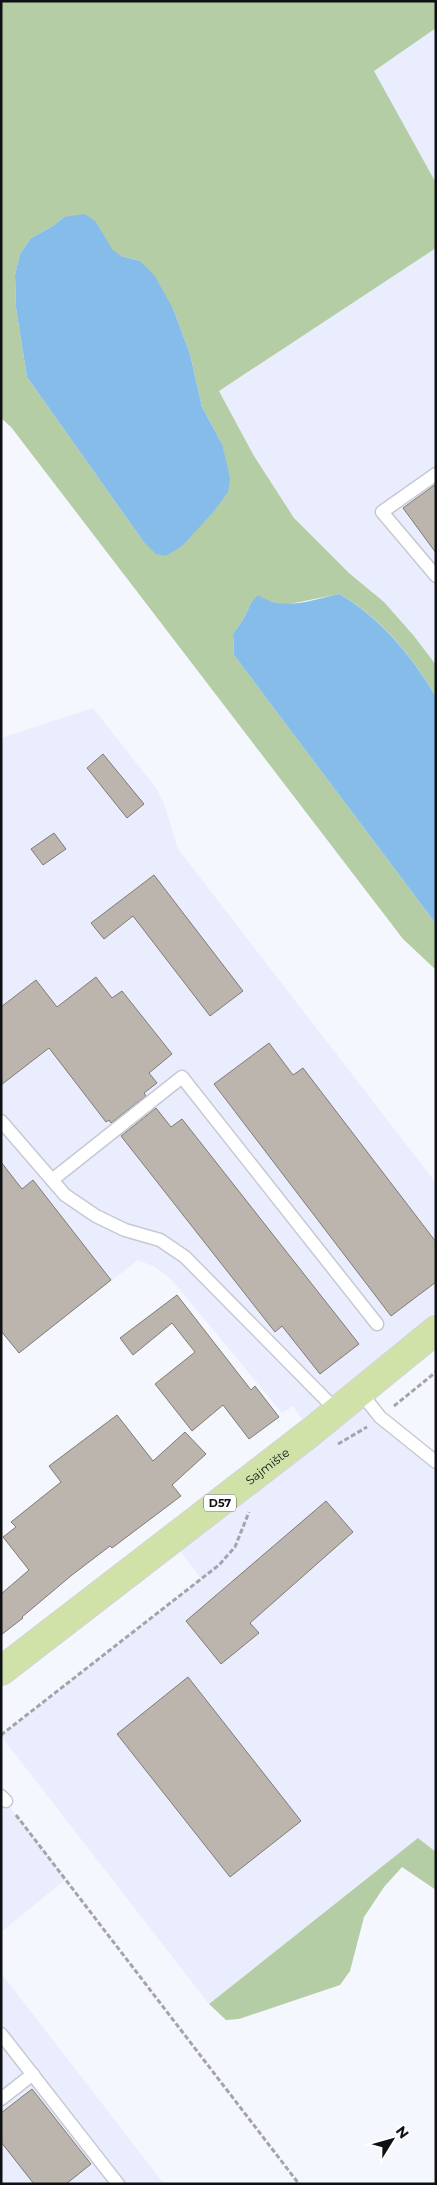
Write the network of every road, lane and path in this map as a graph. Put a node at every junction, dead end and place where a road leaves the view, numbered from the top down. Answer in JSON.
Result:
{"nodes":[{"id":1,"x":436,"y":474,"type":"edge"},
{"id":2,"x":436,"y":576,"type":"edge"},
{"id":3,"x":1,"y":1121,"type":"edge"},
{"id":4,"x":52,"y":1180,"type":"junction"},
{"id":5,"x":377,"y":1324,"type":"dead end"},
{"id":6,"x":436,"y":1330,"type":"edge"},
{"id":7,"x":436,"y":1372,"type":"edge"},
{"id":8,"x":361,"y":1393,"type":"junction"},
{"id":9,"x":337,"y":1412,"type":"junction"},
{"id":10,"x":380,"y":1417,"type":"junction"},
{"id":11,"x":336,"y":1445,"type":"dead end"},
{"id":12,"x":436,"y":1462,"type":"edge"},
{"id":13,"x":252,"y":1506,"type":"dead end"},
{"id":14,"x":1,"y":1672,"type":"edge"},
{"id":15,"x":1,"y":1735,"type":"edge"},
{"id":16,"x":3,"y":1799,"type":"edge"},
{"id":17,"x":1,"y":2034,"type":"edge"},
{"id":18,"x":33,"y":2074,"type":"junction"},
{"id":19,"x":1,"y":2099,"type":"edge"},
{"id":20,"x":118,"y":2184,"type":"edge"},
{"id":21,"x":299,"y":2184,"type":"edge"}],
"edges":[{"from":1,"to":2,"type":"lane"},
{"from":3,"to":4,"type":"lane"},
{"from":4,"to":5,"type":"lane"},
{"from":4,"to":9,"type":"lane"},
{"from":6,"to":8,"type":"main road","name":"Sajmište","number":"D57"},
{"from":7,"to":10,"type":"path"},
{"from":8,"to":9,"type":"main road","name":"Sajmište","number":"D57"},
{"from":8,"to":10,"type":"lane"},
{"from":9,"to":14,"type":"main road","name":"Sajmište","number":"D57"},
{"from":10,"to":11,"type":"path"},
{"from":10,"to":12,"type":"lane"},
{"from":13,"to":15,"type":"path"},
{"from":16,"to":21,"type":"path"},
{"from":17,"to":18,"type":"lane"},
{"from":18,"to":19,"type":"lane"},
{"from":18,"to":20,"type":"lane"}]}
